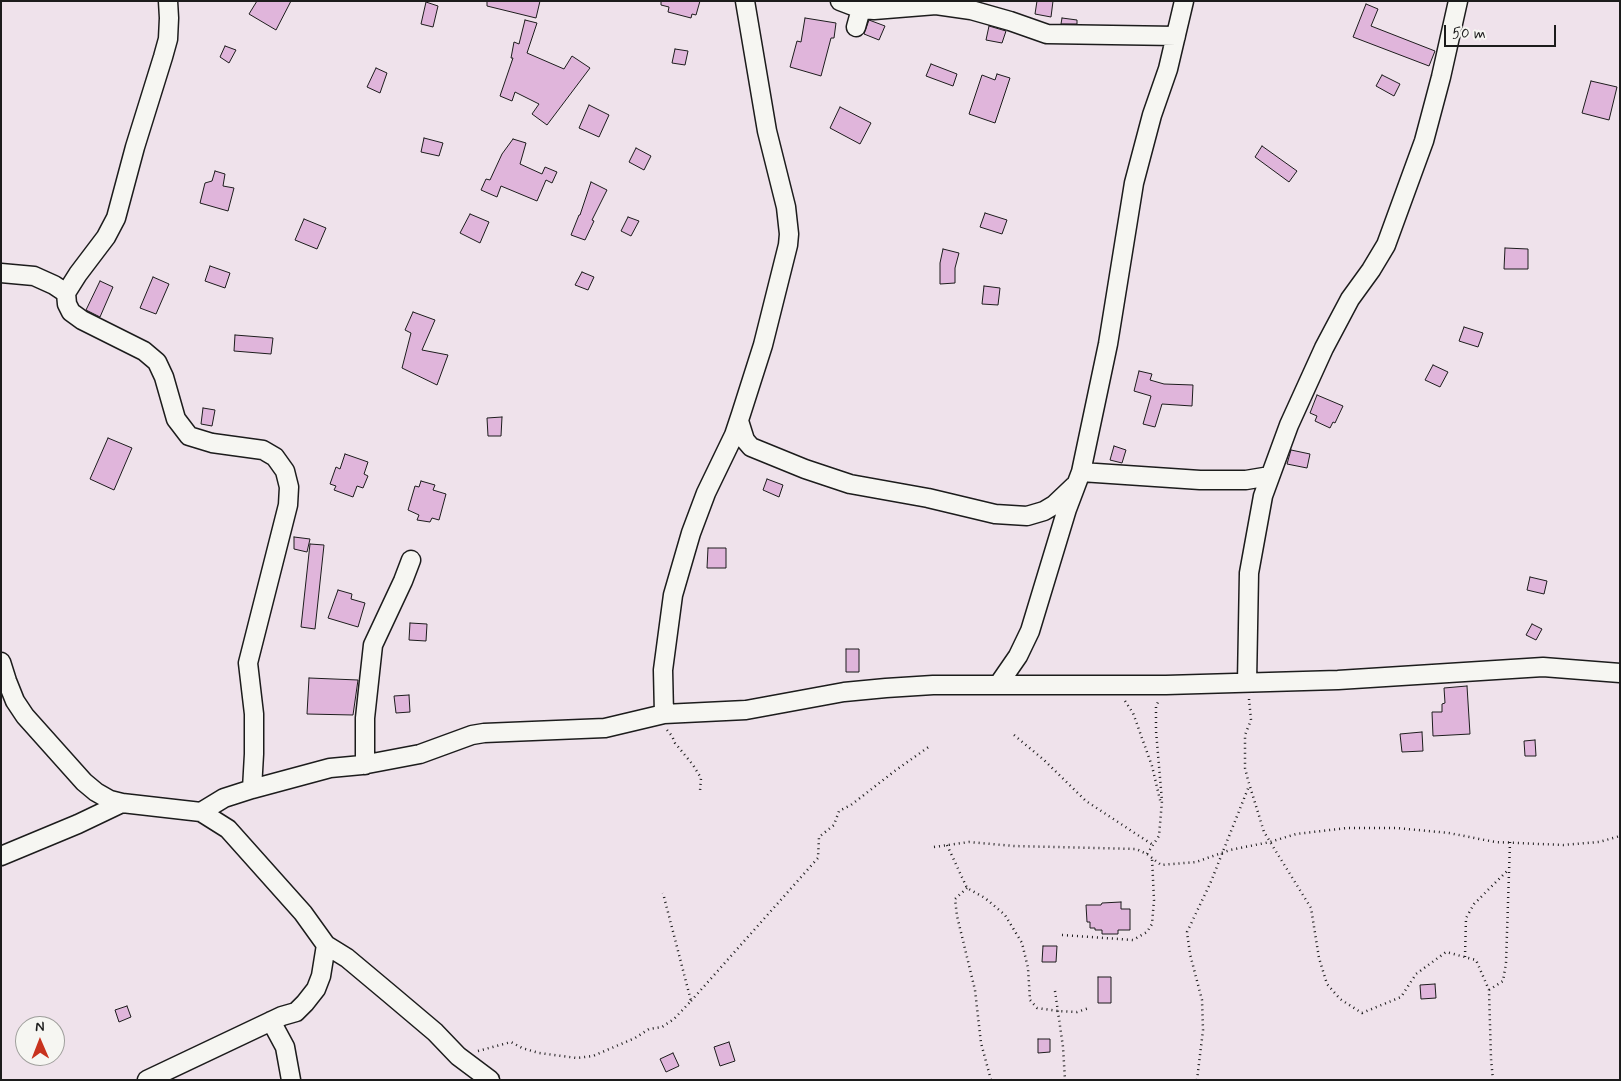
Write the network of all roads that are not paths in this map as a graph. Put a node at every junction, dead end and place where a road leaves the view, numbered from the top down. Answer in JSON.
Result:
{"nodes":[{"id":1,"x":168,"y":1,"type":"edge"},
{"id":2,"x":745,"y":1,"type":"edge"},
{"id":3,"x":840,"y":1,"type":"edge"},
{"id":4,"x":1184,"y":1,"type":"edge"},
{"id":5,"x":1458,"y":1,"type":"edge"},
{"id":6,"x":861,"y":9,"type":"junction"},
{"id":7,"x":856,"y":27,"type":"dead end"},
{"id":8,"x":1176,"y":36,"type":"junction"},
{"id":9,"x":1,"y":273,"type":"edge"},
{"id":10,"x":66,"y":293,"type":"junction"},
{"id":11,"x":739,"y":421,"type":"junction"},
{"id":12,"x":1270,"y":476,"type":"junction"},
{"id":13,"x":1079,"y":477,"type":"junction"},
{"id":14,"x":411,"y":560,"type":"dead end"},
{"id":15,"x":1,"y":662,"type":"edge"},
{"id":16,"x":1620,"y":673,"type":"edge"},
{"id":17,"x":1247,"y":682,"type":"junction"},
{"id":18,"x":998,"y":685,"type":"junction"},
{"id":19,"x":664,"y":714,"type":"junction"},
{"id":20,"x":365,"y":765,"type":"junction"},
{"id":21,"x":252,"y":789,"type":"junction"},
{"id":22,"x":224,"y":798,"type":"junction"},
{"id":23,"x":122,"y":803,"type":"junction"},
{"id":24,"x":201,"y":812,"type":"junction"},
{"id":25,"x":228,"y":829,"type":"junction"},
{"id":26,"x":1,"y":856,"type":"edge"},
{"id":27,"x":326,"y":946,"type":"junction"},
{"id":28,"x":271,"y":1021,"type":"junction"},
{"id":29,"x":147,"y":1080,"type":"edge"},
{"id":30,"x":291,"y":1080,"type":"edge"},
{"id":31,"x":490,"y":1080,"type":"edge"}],
"edges":[{"from":1,"to":10,"type":"street"},
{"from":2,"to":11,"type":"street"},
{"from":3,"to":6,"type":"street"},
{"from":4,"to":8,"type":"street"},
{"from":5,"to":12,"type":"street"},
{"from":6,"to":7,"type":"street"},
{"from":6,"to":8,"type":"street"},
{"from":8,"to":13,"type":"street"},
{"from":9,"to":10,"type":"street"},
{"from":10,"to":21,"type":"street"},
{"from":11,"to":13,"type":"street"},
{"from":11,"to":19,"type":"street"},
{"from":12,"to":13,"type":"street"},
{"from":12,"to":17,"type":"street"},
{"from":13,"to":18,"type":"street"},
{"from":14,"to":20,"type":"street"},
{"from":15,"to":23,"type":"street"},
{"from":16,"to":17,"type":"street"},
{"from":17,"to":18,"type":"street"},
{"from":18,"to":19,"type":"street"},
{"from":19,"to":20,"type":"street"},
{"from":20,"to":21,"type":"street"},
{"from":21,"to":22,"type":"street"},
{"from":22,"to":24,"type":"street"},
{"from":22,"to":25,"type":"street"},
{"from":23,"to":24,"type":"street"},
{"from":23,"to":26,"type":"street"},
{"from":24,"to":25,"type":"street"},
{"from":25,"to":27,"type":"street"},
{"from":27,"to":28,"type":"street"},
{"from":27,"to":31,"type":"street"},
{"from":28,"to":29,"type":"street"},
{"from":28,"to":30,"type":"street"}]}
